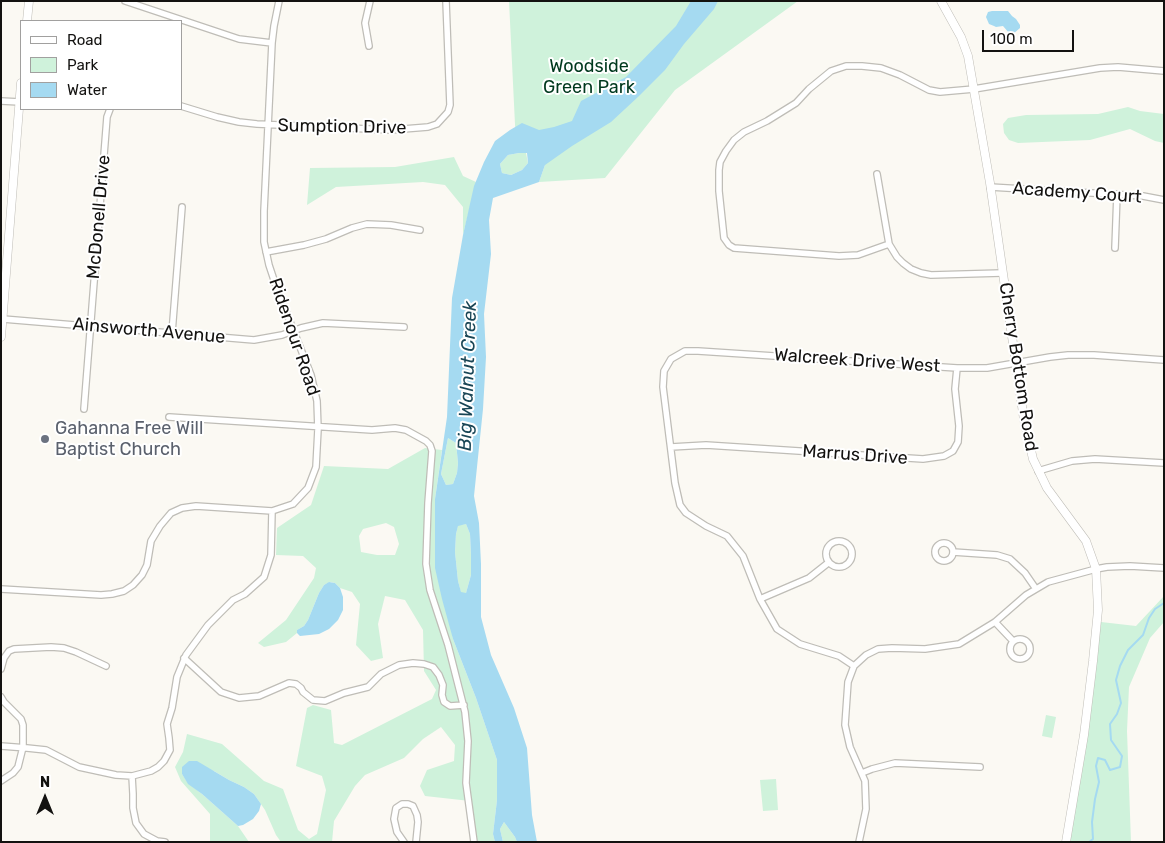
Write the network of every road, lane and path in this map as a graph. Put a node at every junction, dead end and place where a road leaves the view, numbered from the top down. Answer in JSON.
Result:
{"nodes":[{"id":1,"x":29,"y":1,"type":"edge"},
{"id":2,"x":125,"y":1,"type":"edge"},
{"id":3,"x":279,"y":1,"type":"edge"},
{"id":4,"x":370,"y":1,"type":"edge"},
{"id":5,"x":446,"y":1,"type":"edge"},
{"id":6,"x":941,"y":1,"type":"edge"},
{"id":7,"x":27,"y":20,"type":"edge"},
{"id":8,"x":272,"y":43,"type":"junction"},
{"id":9,"x":369,"y":46,"type":"dead end"},
{"id":10,"x":1164,"y":71,"type":"edge"},
{"id":11,"x":974,"y":88,"type":"junction"},
{"id":12,"x":1,"y":101,"type":"edge"},
{"id":13,"x":20,"y":102,"type":"joint"},
{"id":14,"x":182,"y":106,"type":"edge"},
{"id":15,"x":110,"y":110,"type":"edge"},
{"id":16,"x":268,"y":125,"type":"junction"},
{"id":17,"x":878,"y":174,"type":"dead end"},
{"id":18,"x":990,"y":187,"type":"junction"},
{"id":19,"x":1117,"y":194,"type":"junction"},
{"id":20,"x":1164,"y":200,"type":"edge"},
{"id":21,"x":182,"y":207,"type":"dead end"},
{"id":22,"x":420,"y":230,"type":"dead end"},
{"id":23,"x":889,"y":244,"type":"junction"},
{"id":24,"x":1115,"y":248,"type":"dead end"},
{"id":25,"x":266,"y":252,"type":"junction"},
{"id":26,"x":1002,"y":273,"type":"junction"},
{"id":27,"x":3,"y":319,"type":"junction"},
{"id":28,"x":91,"y":327,"type":"junction"},
{"id":29,"x":404,"y":327,"type":"dead end"},
{"id":30,"x":294,"y":331,"type":"junction"},
{"id":31,"x":172,"y":333,"type":"junction"},
{"id":32,"x":1,"y":337,"type":"edge"},
{"id":33,"x":1164,"y":360,"type":"edge"},
{"id":34,"x":1016,"y":362,"type":"junction"},
{"id":35,"x":957,"y":368,"type":"junction"},
{"id":36,"x":84,"y":409,"type":"dead end"},
{"id":37,"x":168,"y":418,"type":"dead end"},
{"id":38,"x":318,"y":427,"type":"junction"},
{"id":39,"x":671,"y":446,"type":"junction"},
{"id":40,"x":1164,"y":463,"type":"edge"},
{"id":41,"x":1038,"y":471,"type":"junction"},
{"id":42,"x":272,"y":511,"type":"junction"},
{"id":43,"x":954,"y":552,"type":"dead end"},
{"id":44,"x":828,"y":563,"type":"junction"},
{"id":45,"x":1164,"y":568,"type":"edge"},
{"id":46,"x":1096,"y":569,"type":"junction"},
{"id":47,"x":1,"y":589,"type":"edge"},
{"id":48,"x":1036,"y":589,"type":"junction"},
{"id":49,"x":760,"y":599,"type":"junction"},
{"id":50,"x":995,"y":622,"type":"junction"},
{"id":51,"x":1013,"y":641,"type":"dead end"},
{"id":52,"x":184,"y":658,"type":"junction"},
{"id":53,"x":106,"y":666,"type":"dead end"},
{"id":54,"x":854,"y":666,"type":"junction"},
{"id":55,"x":1,"y":669,"type":"edge"},
{"id":56,"x":1,"y":697,"type":"edge"},
{"id":57,"x":464,"y":705,"type":"junction"},
{"id":58,"x":1,"y":746,"type":"edge"},
{"id":59,"x":23,"y":748,"type":"junction"},
{"id":60,"x":980,"y":767,"type":"dead end"},
{"id":61,"x":862,"y":773,"type":"junction"},
{"id":62,"x":132,"y":776,"type":"junction"},
{"id":63,"x":1,"y":781,"type":"edge"},
{"id":64,"x":165,"y":842,"type":"edge"},
{"id":65,"x":404,"y":842,"type":"edge"},
{"id":66,"x":416,"y":842,"type":"edge"},
{"id":67,"x":474,"y":842,"type":"edge"},
{"id":68,"x":859,"y":842,"type":"edge"},
{"id":69,"x":1066,"y":842,"type":"edge"}],
"edges":[{"from":1,"to":7,"type":"main road"},
{"from":2,"to":8,"type":"street"},
{"from":3,"to":8,"type":"street","name":"Ridenour Road"},
{"from":4,"to":9,"type":"street"},
{"from":5,"to":16,"type":"street","name":"Sumption Drive"},
{"from":6,"to":11,"type":"main road","name":"Cherry Bottom Road"},
{"from":8,"to":16,"type":"street","name":"Ridenour Road"},
{"from":10,"to":11,"type":"street"},
{"from":11,"to":18,"type":"main road","name":"Cherry Bottom Road"},
{"from":11,"to":23,"type":"street"},
{"from":12,"to":13,"type":"street"},
{"from":13,"to":27,"type":"main road"},
{"from":14,"to":16,"type":"street"},
{"from":15,"to":28,"type":"street","name":"McDonell Drive"},
{"from":16,"to":25,"type":"street","name":"Ridenour Road"},
{"from":17,"to":23,"type":"street"},
{"from":18,"to":19,"type":"street","name":"Academy Court"},
{"from":18,"to":26,"type":"main road","name":"Cherry Bottom Road"},
{"from":19,"to":20,"type":"street","name":"Academy Court"},
{"from":19,"to":24,"type":"street"},
{"from":21,"to":31,"type":"street"},
{"from":22,"to":25,"type":"street"},
{"from":23,"to":26,"type":"street"},
{"from":25,"to":30,"type":"street","name":"Ridenour Road"},
{"from":26,"to":34,"type":"main road","name":"Cherry Bottom Road"},
{"from":27,"to":28,"type":"street","name":"Ainsworth Avenue"},
{"from":27,"to":32,"type":"main road"},
{"from":28,"to":31,"type":"street","name":"Ainsworth Avenue"},
{"from":28,"to":36,"type":"street","name":"McDonell Drive"},
{"from":29,"to":30,"type":"street","name":"Ainsworth Avenue"},
{"from":30,"to":31,"type":"street","name":"Ainsworth Avenue"},
{"from":30,"to":38,"type":"street","name":"Ridenour Road"},
{"from":33,"to":34,"type":"street","name":"Walcreek Drive West"},
{"from":34,"to":35,"type":"street","name":"Walcreek Drive West"},
{"from":34,"to":41,"type":"main road","name":"Cherry Bottom Road"},
{"from":35,"to":39,"type":"street","name":"Marrus Drive"},
{"from":35,"to":39,"type":"street","name":"Walcreek Drive West"},
{"from":37,"to":38,"type":"street"},
{"from":38,"to":42,"type":"street","name":"Ridenour Road"},
{"from":38,"to":57,"type":"street"},
{"from":39,"to":49,"type":"street"},
{"from":40,"to":41,"type":"street"},
{"from":41,"to":46,"type":"main road","name":"Cherry Bottom Road"},
{"from":42,"to":47,"type":"street","name":"Ridenour Road"},
{"from":42,"to":52,"type":"street"},
{"from":43,"to":48,"type":"street"},
{"from":44,"to":44,"type":"street"},
{"from":44,"to":49,"type":"street"},
{"from":45,"to":46,"type":"street"},
{"from":46,"to":48,"type":"street"},
{"from":46,"to":69,"type":"main road","name":"Cherry Bottom Road"},
{"from":48,"to":50,"type":"street"},
{"from":49,"to":54,"type":"street"},
{"from":50,"to":51,"type":"street"},
{"from":50,"to":54,"type":"street"},
{"from":52,"to":57,"type":"street"},
{"from":52,"to":62,"type":"street"},
{"from":53,"to":55,"type":"street"},
{"from":54,"to":61,"type":"street"},
{"from":56,"to":59,"type":"street"},
{"from":57,"to":67,"type":"street"},
{"from":58,"to":59,"type":"street"},
{"from":59,"to":62,"type":"street"},
{"from":59,"to":63,"type":"street"},
{"from":60,"to":61,"type":"street"},
{"from":61,"to":68,"type":"street"},
{"from":62,"to":64,"type":"street"},
{"from":65,"to":66,"type":"street"}]}
